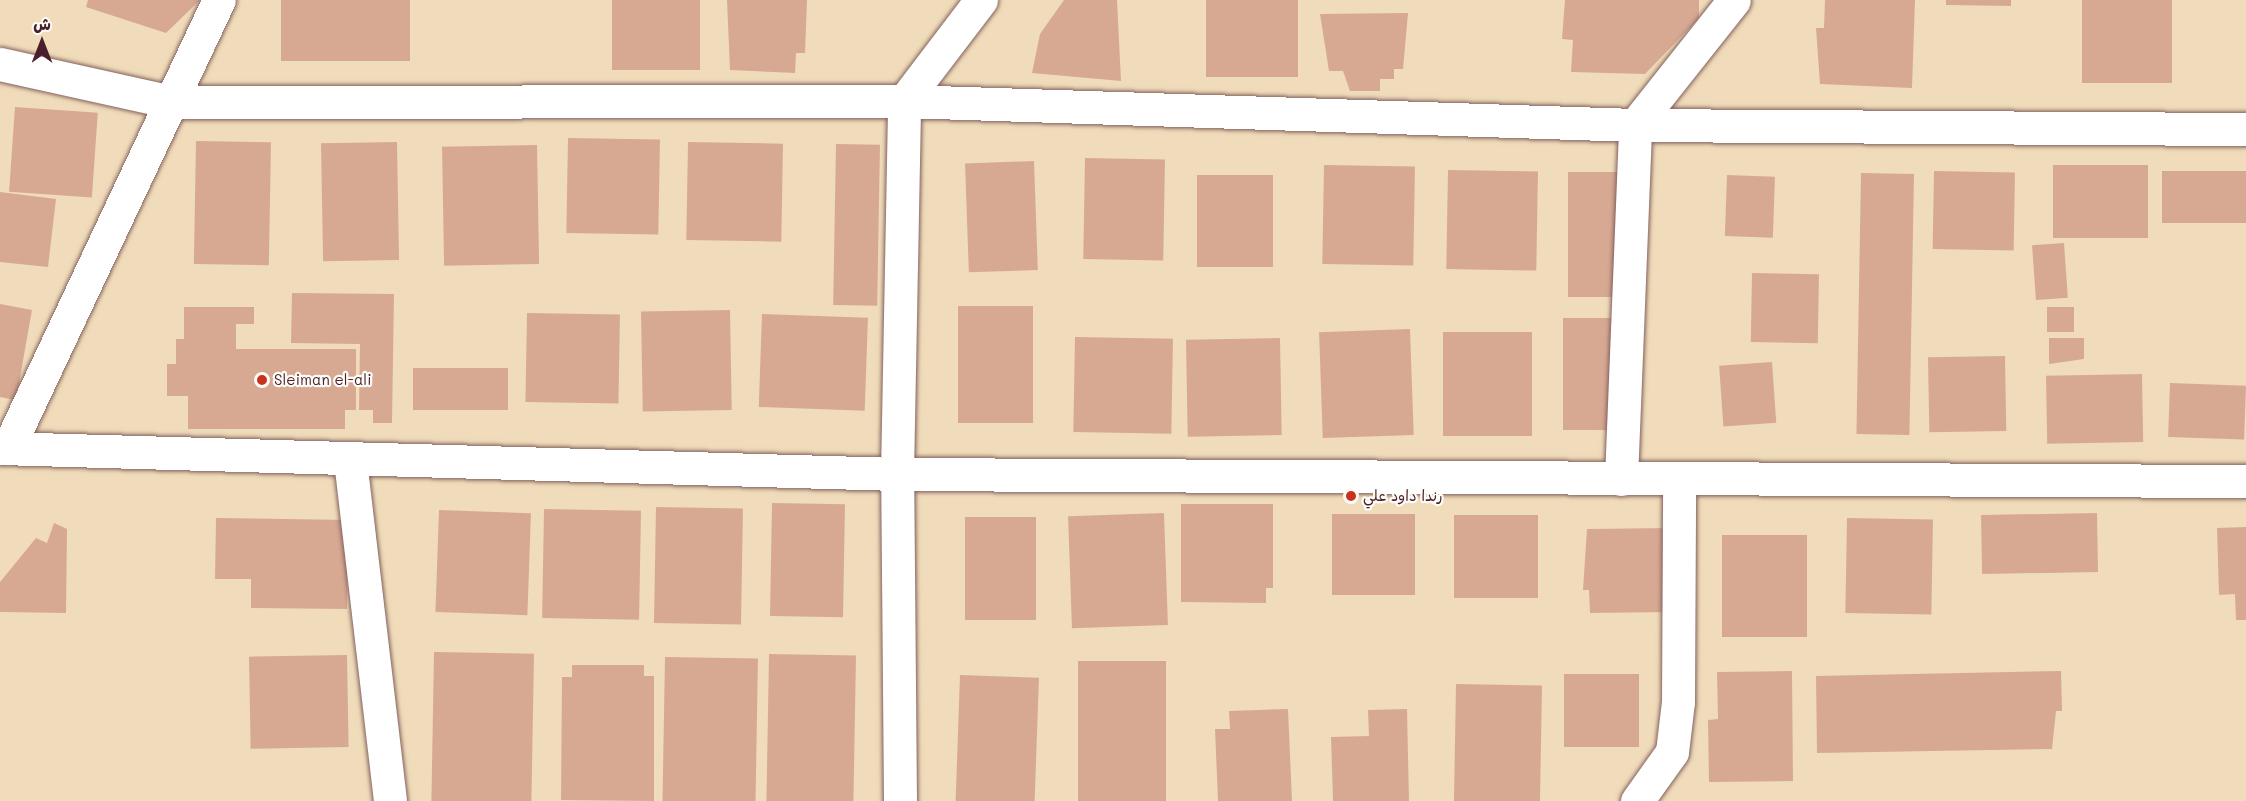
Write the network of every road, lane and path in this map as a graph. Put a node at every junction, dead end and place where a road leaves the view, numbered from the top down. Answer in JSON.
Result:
{"nodes":[{"id":1,"x":219,"y":0,"type":"edge"},
{"id":2,"x":981,"y":0,"type":"edge"},
{"id":3,"x":1734,"y":0,"type":"edge"},
{"id":4,"x":0,"y":64,"type":"edge"},
{"id":5,"x":904,"y":101,"type":"junction"},
{"id":6,"x":171,"y":102,"type":"junction"},
{"id":7,"x":1635,"y":125,"type":"junction"},
{"id":8,"x":2246,"y":129,"type":"edge"},
{"id":9,"x":4,"y":448,"type":"edge"},
{"id":10,"x":350,"y":460,"type":"junction"},
{"id":11,"x":897,"y":474,"type":"junction"},
{"id":12,"x":1679,"y":478,"type":"junction"},
{"id":13,"x":1621,"y":479,"type":"junction"},
{"id":14,"x":2246,"y":481,"type":"edge"},
{"id":15,"x":390,"y":801,"type":"edge"},
{"id":16,"x":900,"y":801,"type":"edge"},
{"id":17,"x":1637,"y":801,"type":"edge"}],
"edges":[{"from":1,"to":6,"type":"street"},
{"from":2,"to":5,"type":"street"},
{"from":3,"to":7,"type":"street"},
{"from":4,"to":6,"type":"street"},
{"from":5,"to":6,"type":"street"},
{"from":5,"to":7,"type":"street"},
{"from":5,"to":11,"type":"street"},
{"from":6,"to":9,"type":"street"},
{"from":7,"to":8,"type":"street"},
{"from":7,"to":13,"type":"street"},
{"from":9,"to":10,"type":"street"},
{"from":10,"to":11,"type":"street"},
{"from":10,"to":15,"type":"street"},
{"from":11,"to":13,"type":"street"},
{"from":11,"to":16,"type":"street"},
{"from":12,"to":13,"type":"street"},
{"from":12,"to":14,"type":"street"},
{"from":12,"to":17,"type":"street"}]}
